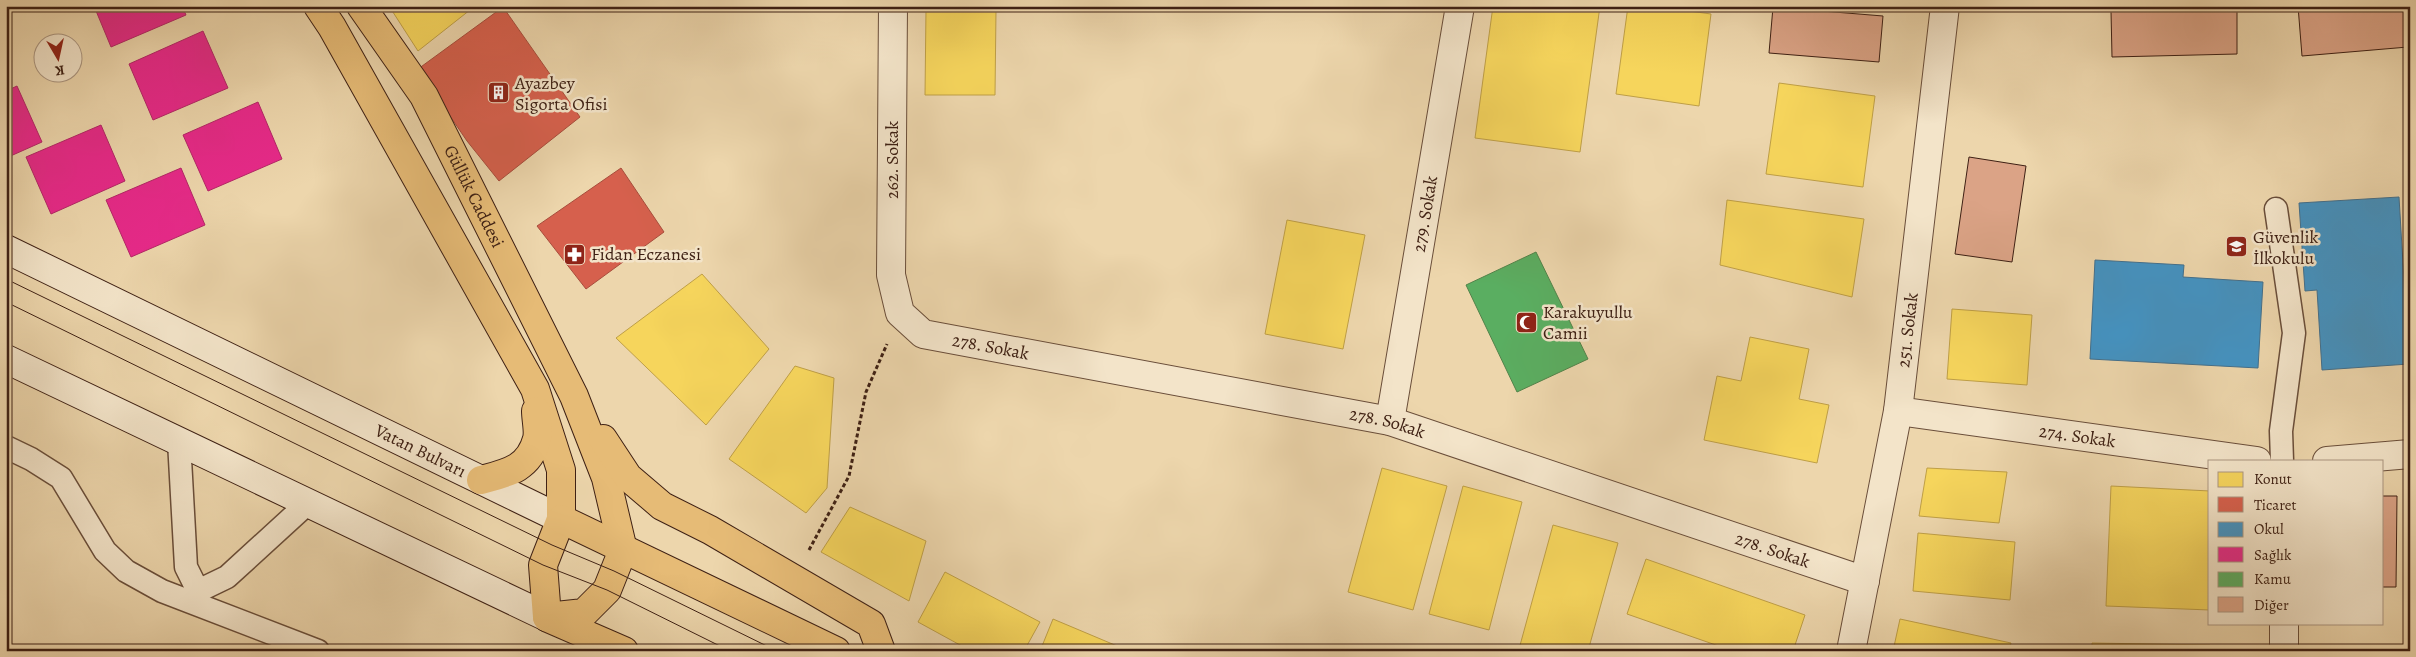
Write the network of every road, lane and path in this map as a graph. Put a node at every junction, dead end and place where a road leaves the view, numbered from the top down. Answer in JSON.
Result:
{"nodes":[{"id":1,"x":318,"y":6,"type":"edge"},
{"id":2,"x":361,"y":6,"type":"edge"},
{"id":3,"x":893,"y":6,"type":"edge"},
{"id":4,"x":1460,"y":6,"type":"edge"},
{"id":5,"x":1945,"y":6,"type":"edge"},
{"id":6,"x":2276,"y":209,"type":"dead end"},
{"id":7,"x":6,"y":249,"type":"edge"},
{"id":8,"x":900,"y":313,"type":"junction"},
{"id":9,"x":6,"y":359,"type":"edge"},
{"id":10,"x":535,"y":390,"type":"junction"},
{"id":11,"x":574,"y":396,"type":"junction"},
{"id":12,"x":1898,"y":411,"type":"junction"},
{"id":13,"x":1390,"y":421,"type":"junction"},
{"id":14,"x":179,"y":442,"type":"junction"},
{"id":15,"x":6,"y":446,"type":"edge"},
{"id":16,"x":2410,"y":454,"type":"edge"},
{"id":17,"x":2250,"y":460,"type":"edge"},
{"id":18,"x":2282,"y":460,"type":"edge"},
{"id":19,"x":2339,"y":460,"type":"edge"},
{"id":20,"x":481,"y":480,"type":"junction"},
{"id":21,"x":308,"y":503,"type":"junction"},
{"id":22,"x":561,"y":519,"type":"junction"},
{"id":23,"x":623,"y":550,"type":"junction"},
{"id":24,"x":794,"y":579,"type":"junction"},
{"id":25,"x":1865,"y":581,"type":"junction"},
{"id":26,"x":196,"y":597,"type":"junction"},
{"id":27,"x":547,"y":617,"type":"junction"},
{"id":28,"x":2284,"y":624,"type":"edge"},
{"id":29,"x":318,"y":651,"type":"edge"},
{"id":30,"x":624,"y":651,"type":"edge"},
{"id":31,"x":836,"y":651,"type":"edge"},
{"id":32,"x":881,"y":651,"type":"edge"},
{"id":33,"x":1851,"y":651,"type":"edge"},
{"id":34,"x":2284,"y":651,"type":"edge"}],
"edges":[{"from":1,"to":10,"type":"main road"},
{"from":2,"to":11,"type":"main road","name":"Güllük Caddesi"},
{"from":3,"to":8,"type":"street","name":"262. Sokak"},
{"from":4,"to":13,"type":"street","name":"279. Sokak"},
{"from":5,"to":12,"type":"street","name":"251. Sokak"},
{"from":6,"to":18,"type":"lane"},
{"from":7,"to":20,"type":"street","name":"Vatan Bulvarı"},
{"from":8,"to":13,"type":"street","name":"278. Sokak"},
{"from":8,"to":24,"type":"path"},
{"from":9,"to":14,"type":"street"},
{"from":10,"to":20,"type":"main road"},
{"from":10,"to":22,"type":"main road"},
{"from":11,"to":23,"type":"main road"},
{"from":11,"to":24,"type":"main road"},
{"from":12,"to":17,"type":"street","name":"274. Sokak"},
{"from":12,"to":25,"type":"street","name":"251. Sokak"},
{"from":13,"to":25,"type":"street","name":"278. Sokak"},
{"from":14,"to":21,"type":"street"},
{"from":14,"to":26,"type":"lane"},
{"from":15,"to":26,"type":"lane"},
{"from":16,"to":19,"type":"street"},
{"from":20,"to":22,"type":"street","name":"Vatan Bulvarı"},
{"from":21,"to":26,"type":"lane"},
{"from":21,"to":27,"type":"street"},
{"from":22,"to":23,"type":"main road","name":"Vatan Bulvarı"},
{"from":22,"to":27,"type":"main road"},
{"from":23,"to":27,"type":"main road"},
{"from":23,"to":31,"type":"main road","name":"Vatan Bulvarı"},
{"from":24,"to":32,"type":"main road"},
{"from":25,"to":33,"type":"street","name":"251. Sokak"},
{"from":26,"to":29,"type":"lane"},
{"from":27,"to":30,"type":"main road"},
{"from":28,"to":34,"type":"street"}]}
